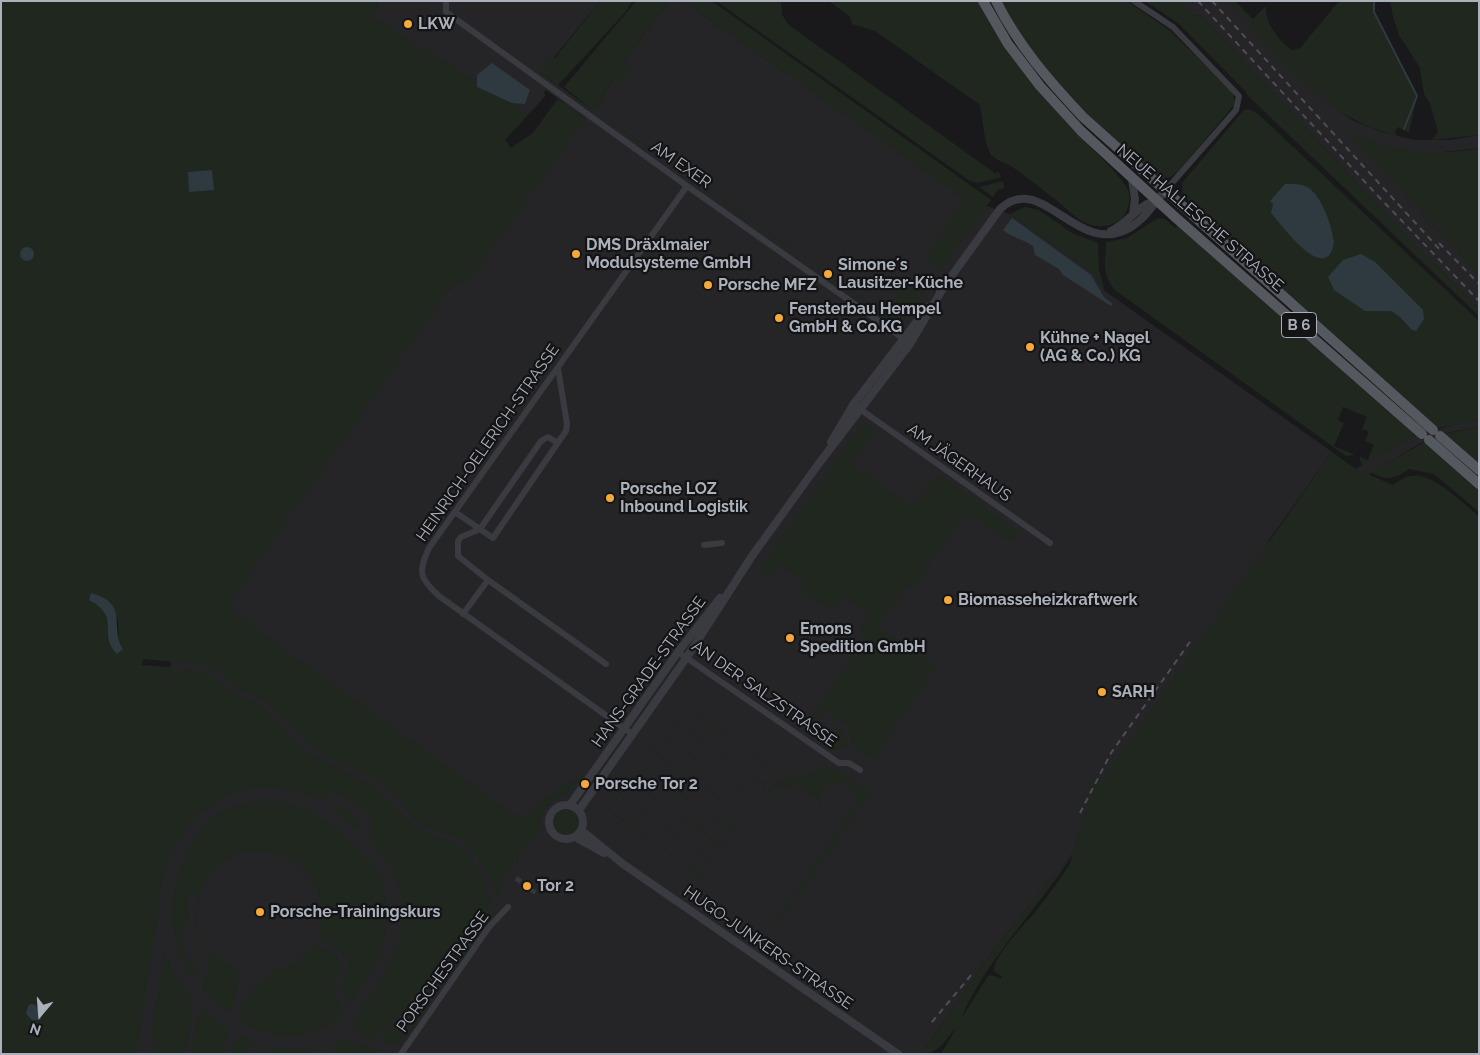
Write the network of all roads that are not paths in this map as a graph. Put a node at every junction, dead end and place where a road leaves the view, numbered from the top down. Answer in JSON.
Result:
{"nodes":[{"id":1,"x":446,"y":1,"type":"edge"},
{"id":2,"x":983,"y":1,"type":"edge"},
{"id":3,"x":996,"y":1,"type":"edge"},
{"id":4,"x":1134,"y":1,"type":"edge"},
{"id":5,"x":1132,"y":180,"type":"junction"},
{"id":6,"x":687,"y":186,"type":"junction"},
{"id":7,"x":1165,"y":191,"type":"junction"},
{"id":8,"x":1156,"y":201,"type":"junction"},
{"id":9,"x":1133,"y":215,"type":"junction"},
{"id":10,"x":1104,"y":234,"type":"junction"},
{"id":11,"x":942,"y":290,"type":"junction"},
{"id":12,"x":902,"y":338,"type":"junction"},
{"id":13,"x":910,"y":344,"type":"junction"},
{"id":14,"x":558,"y":368,"type":"junction"},
{"id":15,"x":853,"y":405,"type":"junction"},
{"id":16,"x":861,"y":410,"type":"junction"},
{"id":17,"x":558,"y":443,"type":"junction"},
{"id":18,"x":817,"y":466,"type":"junction"},
{"id":19,"x":1479,"y":470,"type":"edge"},
{"id":20,"x":1479,"y":484,"type":"edge"},
{"id":21,"x":455,"y":512,"type":"junction"},
{"id":22,"x":480,"y":529,"type":"junction"},
{"id":23,"x":1050,"y":542,"type":"dead end"},
{"id":24,"x":722,"y":543,"type":"dead end"},
{"id":25,"x":704,"y":545,"type":"dead end"},
{"id":26,"x":752,"y":556,"type":"junction"},
{"id":27,"x":488,"y":580,"type":"junction"},
{"id":28,"x":464,"y":614,"type":"junction"},
{"id":29,"x":678,"y":652,"type":"junction"},
{"id":30,"x":687,"y":657,"type":"junction"},
{"id":31,"x":606,"y":664,"type":"dead end"},
{"id":32,"x":624,"y":728,"type":"junction"},
{"id":33,"x":632,"y":734,"type":"junction"},
{"id":34,"x":860,"y":770,"type":"dead end"},
{"id":35,"x":570,"y":805,"type":"junction"},
{"id":36,"x":579,"y":810,"type":"junction"},
{"id":37,"x":581,"y":830,"type":"junction"},
{"id":38,"x":575,"y":837,"type":"junction"},
{"id":39,"x":623,"y":864,"type":"junction"},
{"id":40,"x":508,"y":907,"type":"dead end"},
{"id":41,"x":401,"y":1054,"type":"edge"},
{"id":42,"x":898,"y":1054,"type":"edge"}],
"edges":[{"from":1,"to":6,"type":"street","name":"AM EXER"},
{"from":2,"to":5,"type":"main road","name":"NEUE HALLESCHE STRASSE","number":"B 6"},
{"from":3,"to":7,"type":"main road","name":"NEUE HALLESCHE STRASSE","number":"B 6"},
{"from":4,"to":7,"type":"street"},
{"from":5,"to":8,"type":"main road","name":"NEUE HALLESCHE STRASSE","number":"B 6"},
{"from":5,"to":9,"type":"street"},
{"from":6,"to":12,"type":"street","name":"AM EXER"},
{"from":6,"to":14,"type":"street","name":"HEINRICH-OELERICH-STRASSE"},
{"from":7,"to":8,"type":"street","name":"HANS-GRADE-STRASSE"},
{"from":7,"to":19,"type":"main road","name":"NEUE HALLESCHE STRASSE","number":"B 6"},
{"from":8,"to":9,"type":"street","name":"HANS-GRADE-STRASSE"},
{"from":8,"to":10,"type":"street","name":"HANS-GRADE-STRASSE"},
{"from":8,"to":20,"type":"main road","name":"NEUE HALLESCHE STRASSE","number":"B 6"},
{"from":9,"to":10,"type":"street","name":"HANS-GRADE-STRASSE"},
{"from":10,"to":11,"type":"street","name":"HANS-GRADE-STRASSE"},
{"from":11,"to":12,"type":"street","name":"HANS-GRADE-STRASSE"},
{"from":11,"to":13,"type":"street","name":"HANS-GRADE-STRASSE"},
{"from":12,"to":13,"type":"street","name":"AM EXER"},
{"from":12,"to":15,"type":"street","name":"HANS-GRADE-STRASSE"},
{"from":13,"to":16,"type":"street","name":"HANS-GRADE-STRASSE"},
{"from":14,"to":17,"type":"street"},
{"from":14,"to":21,"type":"street","name":"HEINRICH-OELERICH-STRASSE"},
{"from":15,"to":16,"type":"street","name":"AM JÄGERHAUS"},
{"from":15,"to":18,"type":"street","name":"HANS-GRADE-STRASSE"},
{"from":16,"to":18,"type":"street","name":"HANS-GRADE-STRASSE"},
{"from":16,"to":23,"type":"street","name":"AM JÄGERHAUS"},
{"from":17,"to":22,"type":"street"},
{"from":17,"to":22,"type":"street"},
{"from":18,"to":26,"type":"street","name":"HANS-GRADE-STRASSE"},
{"from":21,"to":22,"type":"street"},
{"from":21,"to":28,"type":"street","name":"HEINRICH-OELERICH-STRASSE"},
{"from":22,"to":27,"type":"street"},
{"from":24,"to":25,"type":"street"},
{"from":26,"to":29,"type":"street","name":"HANS-GRADE-STRASSE"},
{"from":26,"to":30,"type":"street","name":"HANS-GRADE-STRASSE"},
{"from":27,"to":28,"type":"street"},
{"from":27,"to":31,"type":"street"},
{"from":28,"to":32,"type":"street","name":"HEINRICH-OELERICH-STRASSE"},
{"from":29,"to":30,"type":"street","name":"AN DER SALZSTRASSE"},
{"from":29,"to":32,"type":"street","name":"HANS-GRADE-STRASSE"},
{"from":30,"to":33,"type":"street","name":"HANS-GRADE-STRASSE"},
{"from":30,"to":34,"type":"street","name":"AN DER SALZSTRASSE"},
{"from":32,"to":33,"type":"street","name":"HEINRICH-OELERICH-STRASSE"},
{"from":32,"to":35,"type":"street","name":"HANS-GRADE-STRASSE"},
{"from":33,"to":36,"type":"street","name":"HANS-GRADE-STRASSE"},
{"from":35,"to":36,"type":"street"},
{"from":35,"to":38,"type":"street"},
{"from":36,"to":37,"type":"street"},
{"from":37,"to":38,"type":"street"},
{"from":37,"to":39,"type":"street","name":"HUGO-JUNKERS-STRASSE"},
{"from":38,"to":39,"type":"street","name":"HUGO-JUNKERS-STRASSE"},
{"from":39,"to":42,"type":"street","name":"HUGO-JUNKERS-STRASSE"},
{"from":40,"to":41,"type":"street","name":"PORSCHESTRASSE"}]}
